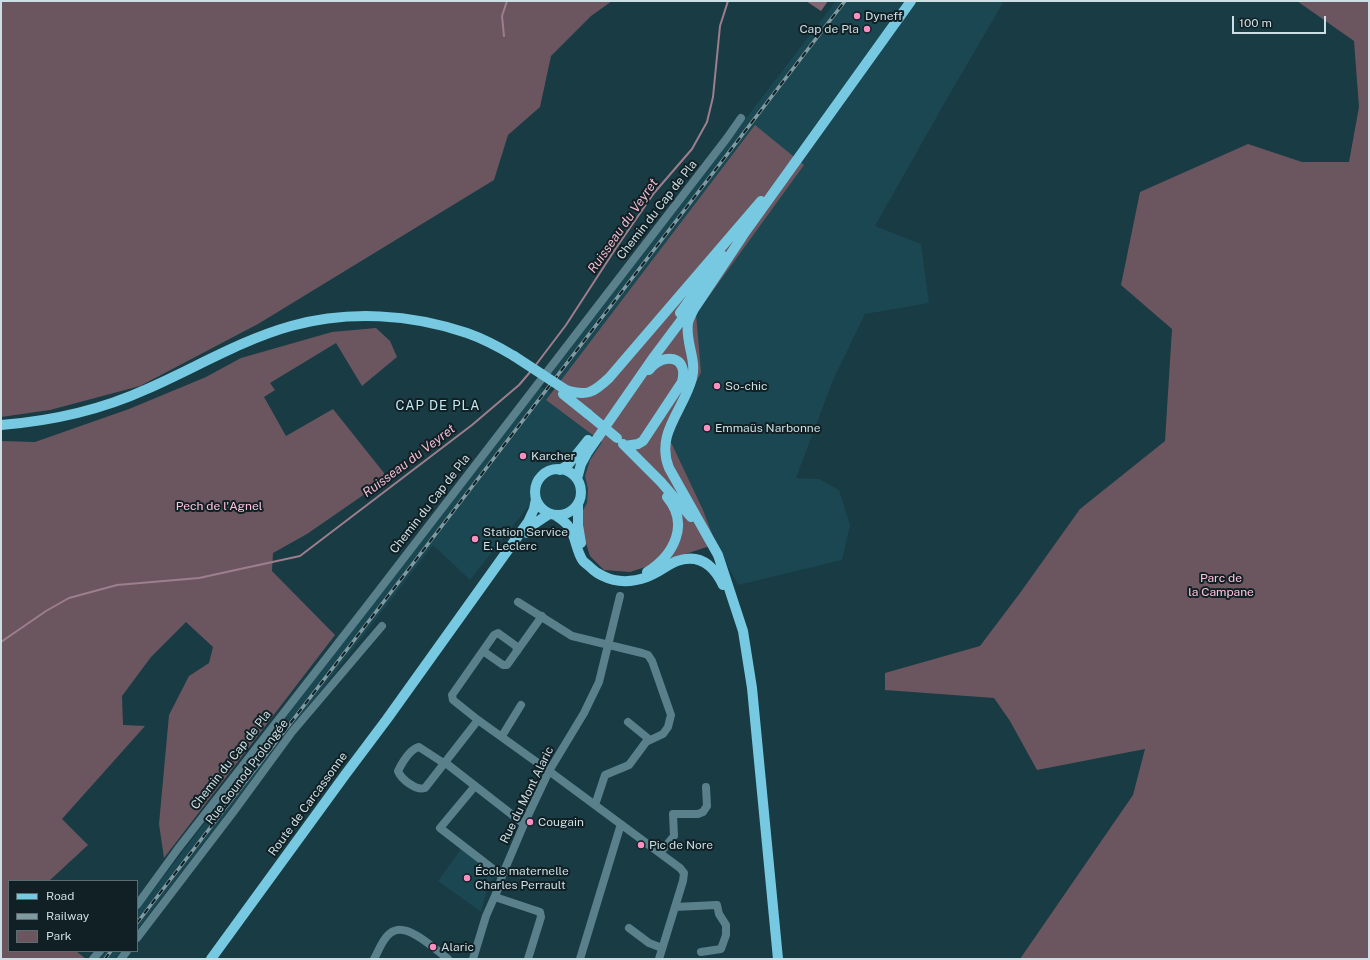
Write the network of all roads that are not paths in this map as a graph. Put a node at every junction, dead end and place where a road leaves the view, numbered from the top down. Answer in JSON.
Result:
{"nodes":[{"id":1,"x":906,"y":1,"type":"edge"},
{"id":2,"x":911,"y":1,"type":"edge"},
{"id":3,"x":741,"y":118,"type":"dead end"},
{"id":4,"x":765,"y":196,"type":"junction"},
{"id":5,"x":742,"y":237,"type":"junction"},
{"id":6,"x":513,"y":357,"type":"junction"},
{"id":7,"x":565,"y":392,"type":"junction"},
{"id":8,"x":608,"y":421,"type":"junction"},
{"id":9,"x":1,"y":425,"type":"edge"},
{"id":10,"x":1,"y":430,"type":"edge"},
{"id":11,"x":625,"y":446,"type":"junction"},
{"id":12,"x":560,"y":470,"type":"junction"},
{"id":13,"x":577,"y":479,"type":"junction"},
{"id":14,"x":536,"y":499,"type":"junction"},
{"id":15,"x":578,"y":505,"type":"junction"},
{"id":16,"x":552,"y":514,"type":"junction"},
{"id":17,"x":589,"y":566,"type":"junction"},
{"id":18,"x":725,"y":576,"type":"junction"},
{"id":19,"x":633,"y":581,"type":"junction"},
{"id":20,"x":620,"y":596,"type":"dead end"},
{"id":21,"x":518,"y":602,"type":"dead end"},
{"id":22,"x":542,"y":616,"type":"junction"},
{"id":23,"x":382,"y":626,"type":"dead end"},
{"id":24,"x":608,"y":645,"type":"junction"},
{"id":25,"x":483,"y":651,"type":"junction"},
{"id":26,"x":517,"y":651,"type":"junction"},
{"id":27,"x":426,"y":665,"type":"junction"},
{"id":28,"x":752,"y":688,"type":"junction"},
{"id":29,"x":522,"y":705,"type":"dead end"},
{"id":30,"x":478,"y":720,"type":"junction"},
{"id":31,"x":628,"y":722,"type":"dead end"},
{"id":32,"x":502,"y":736,"type":"junction"},
{"id":33,"x":650,"y":740,"type":"junction"},
{"id":34,"x":444,"y":763,"type":"junction"},
{"id":35,"x":549,"y":771,"type":"junction"},
{"id":36,"x":475,"y":786,"type":"junction"},
{"id":37,"x":706,"y":787,"type":"dead end"},
{"id":38,"x":595,"y":805,"type":"junction"},
{"id":39,"x":524,"y":824,"type":"junction"},
{"id":40,"x":621,"y":824,"type":"junction"},
{"id":41,"x":660,"y":853,"type":"junction"},
{"id":42,"x":502,"y":876,"type":"junction"},
{"id":43,"x":495,"y":897,"type":"junction"},
{"id":44,"x":138,"y":904,"type":"edge"},
{"id":45,"x":675,"y":907,"type":"junction"},
{"id":46,"x":629,"y":928,"type":"dead end"},
{"id":47,"x":138,"y":937,"type":"edge"},
{"id":48,"x":662,"y":948,"type":"junction"},
{"id":49,"x":700,"y":952,"type":"dead end"},
{"id":50,"x":211,"y":959,"type":"edge"},
{"id":51,"x":374,"y":959,"type":"edge"},
{"id":52,"x":448,"y":959,"type":"edge"},
{"id":53,"x":473,"y":959,"type":"edge"},
{"id":54,"x":528,"y":959,"type":"edge"},
{"id":55,"x":580,"y":959,"type":"edge"},
{"id":56,"x":659,"y":959,"type":"edge"},
{"id":57,"x":778,"y":959,"type":"edge"}],
"edges":[{"from":1,"to":4,"type":"main road"},
{"from":2,"to":5,"type":"main road"},
{"from":3,"to":44,"type":"street","name":"Chemin du Cap de Pla"},
{"from":4,"to":7,"type":"main road"},
{"from":4,"to":12,"type":"main road"},
{"from":5,"to":8,"type":"main road"},
{"from":5,"to":18,"type":"main road"},
{"from":6,"to":7,"type":"main road","bridge":true},
{"from":6,"to":9,"type":"main road"},
{"from":6,"to":10,"type":"main road"},
{"from":7,"to":11,"type":"main road","bridge":true},
{"from":8,"to":11,"type":"main road"},
{"from":8,"to":13,"type":"main road"},
{"from":11,"to":18,"type":"main road"},
{"from":11,"to":19,"type":"main road"},
{"from":12,"to":13,"type":"main road"},
{"from":12,"to":14,"type":"main road"},
{"from":13,"to":15,"type":"main road"},
{"from":14,"to":16,"type":"main road"},
{"from":14,"to":27,"type":"main road","name":"Route de Carcassonne"},
{"from":15,"to":16,"type":"main road"},
{"from":15,"to":17,"type":"main road"},
{"from":16,"to":17,"type":"main road"},
{"from":16,"to":27,"type":"main road","name":"Route de Carcassonne"},
{"from":17,"to":19,"type":"main road"},
{"from":18,"to":28,"type":"main road"},
{"from":19,"to":28,"type":"main road"},
{"from":20,"to":24,"type":"street","name":"Rue du Mont Alaric"},
{"from":21,"to":22,"type":"street"},
{"from":22,"to":24,"type":"street"},
{"from":22,"to":26,"type":"street"},
{"from":23,"to":47,"type":"street","name":"Rue Gounod Prolongée"},
{"from":24,"to":33,"type":"street"},
{"from":24,"to":35,"type":"street","name":"Rue du Mont Alaric"},
{"from":25,"to":26,"type":"street"},
{"from":25,"to":26,"type":"street"},
{"from":25,"to":30,"type":"street"},
{"from":27,"to":50,"type":"main road","name":"Route de Carcassonne"},
{"from":28,"to":57,"type":"main road"},
{"from":29,"to":32,"type":"street"},
{"from":30,"to":32,"type":"street"},
{"from":30,"to":34,"type":"street"},
{"from":31,"to":33,"type":"street"},
{"from":32,"to":35,"type":"street"},
{"from":33,"to":38,"type":"street"},
{"from":34,"to":34,"type":"street"},
{"from":34,"to":36,"type":"street"},
{"from":35,"to":38,"type":"street"},
{"from":35,"to":39,"type":"street","name":"Rue du Mont Alaric"},
{"from":36,"to":39,"type":"street"},
{"from":36,"to":42,"type":"street"},
{"from":37,"to":41,"type":"street"},
{"from":38,"to":40,"type":"street"},
{"from":39,"to":42,"type":"street","name":"Rue du Mont Alaric"},
{"from":40,"to":41,"type":"street"},
{"from":40,"to":55,"type":"street"},
{"from":41,"to":45,"type":"street"},
{"from":42,"to":43,"type":"street","name":"Rue du Mont Alaric"},
{"from":43,"to":53,"type":"street","name":"Rue du Mont Alaric"},
{"from":43,"to":54,"type":"street"},
{"from":45,"to":48,"type":"street"},
{"from":45,"to":49,"type":"street"},
{"from":46,"to":48,"type":"street"},
{"from":48,"to":56,"type":"street"},
{"from":51,"to":52,"type":"street"}]}
